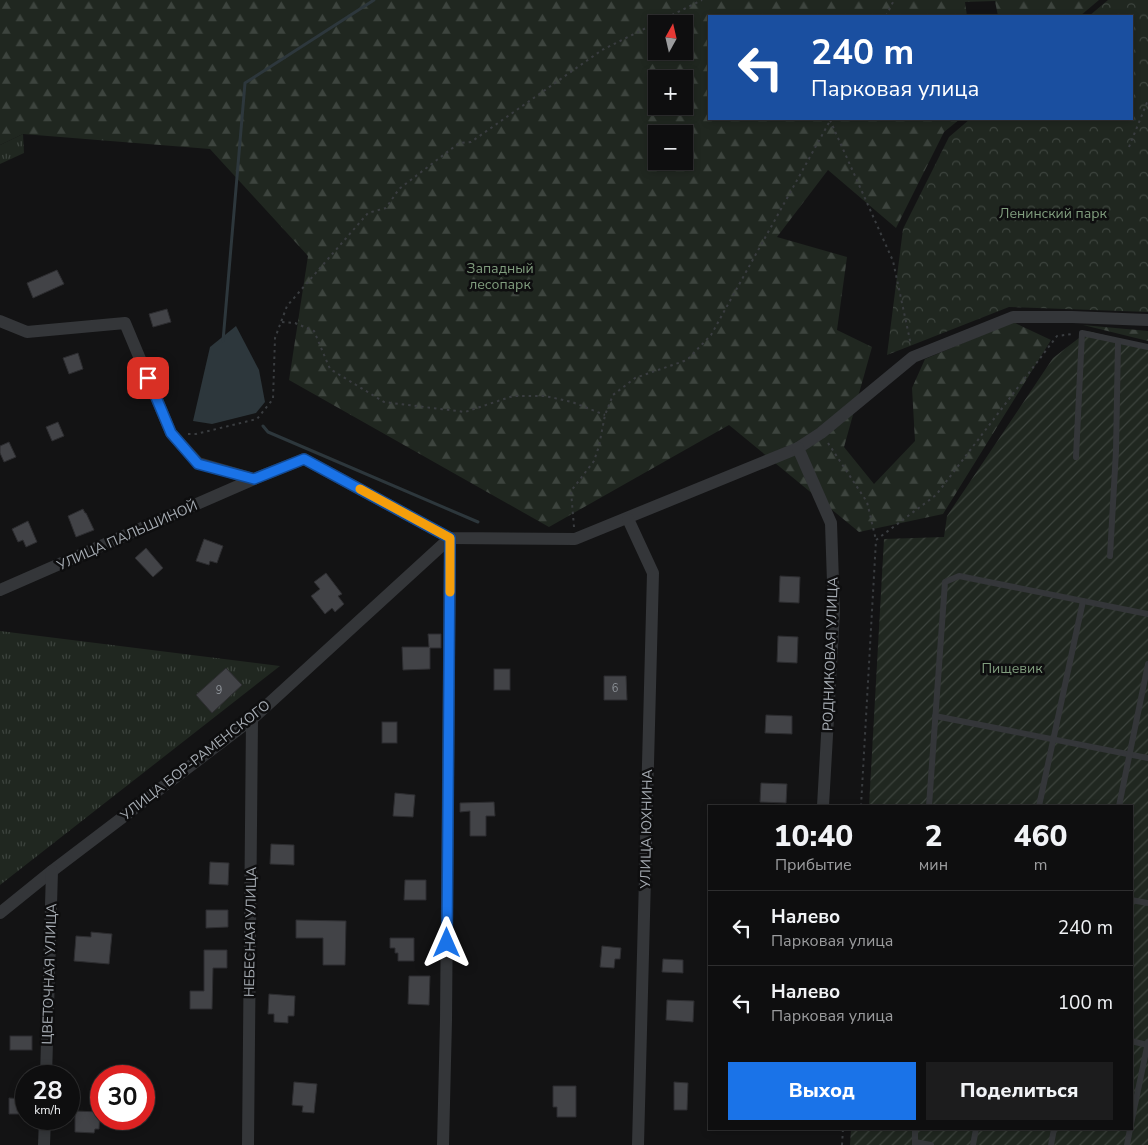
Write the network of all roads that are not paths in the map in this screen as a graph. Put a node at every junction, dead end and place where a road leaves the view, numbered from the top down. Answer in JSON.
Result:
{"nodes":[{"id":1,"x":1148,"y":320,"type":"edge"},
{"id":2,"x":0,"y":321,"type":"edge"},
{"id":3,"x":1118,"y":342,"type":"junction"},
{"id":4,"x":1148,"y":347,"type":"edge"},
{"id":5,"x":798,"y":448,"type":"junction"},
{"id":6,"x":1076,"y":457,"type":"dead end"},
{"id":7,"x":254,"y":479,"type":"junction"},
{"id":8,"x":628,"y":519,"type":"junction"},
{"id":9,"x":450,"y":538,"type":"junction"},
{"id":10,"x":1110,"y":556,"type":"dead end"},
{"id":11,"x":0,"y":590,"type":"edge"},
{"id":12,"x":1083,"y":601,"type":"junction"},
{"id":13,"x":1148,"y":614,"type":"edge"},
{"id":14,"x":1148,"y":664,"type":"edge"},
{"id":15,"x":935,"y":716,"type":"junction"},
{"id":16,"x":252,"y":719,"type":"junction"},
{"id":17,"x":1053,"y":740,"type":"junction"},
{"id":18,"x":1130,"y":755,"type":"junction"},
{"id":19,"x":1148,"y":758,"type":"edge"},
{"id":20,"x":823,"y":805,"type":"edge"},
{"id":21,"x":929,"y":805,"type":"edge"},
{"id":22,"x":1039,"y":805,"type":"edge"},
{"id":23,"x":1119,"y":805,"type":"edge"},
{"id":24,"x":52,"y":871,"type":"junction"},
{"id":25,"x":1133,"y":900,"type":"edge"},
{"id":26,"x":1148,"y":903,"type":"edge"},
{"id":27,"x":0,"y":913,"type":"edge"},
{"id":28,"x":1133,"y":1041,"type":"edge"},
{"id":29,"x":1148,"y":1044,"type":"edge"},
{"id":30,"x":46,"y":1065,"type":"edge"},
{"id":31,"x":1133,"y":1115,"type":"edge"},
{"id":32,"x":45,"y":1130,"type":"edge"},
{"id":33,"x":915,"y":1130,"type":"edge"},
{"id":34,"x":976,"y":1130,"type":"edge"},
{"id":35,"x":1054,"y":1130,"type":"edge"},
{"id":36,"x":1130,"y":1130,"type":"edge"},
{"id":37,"x":915,"y":1143,"type":"edge"},
{"id":38,"x":44,"y":1145,"type":"edge"},
{"id":39,"x":248,"y":1145,"type":"edge"},
{"id":40,"x":443,"y":1145,"type":"edge"},
{"id":41,"x":638,"y":1145,"type":"edge"},
{"id":42,"x":931,"y":1145,"type":"edge"},
{"id":43,"x":973,"y":1145,"type":"edge"},
{"id":44,"x":1051,"y":1145,"type":"edge"},
{"id":45,"x":1127,"y":1145,"type":"edge"}],
"edges":[{"from":1,"to":5,"type":"street"},
{"from":2,"to":7,"type":"street"},
{"from":3,"to":4,"type":"lane"},
{"from":3,"to":6,"type":"lane"},
{"from":3,"to":10,"type":"lane"},
{"from":5,"to":8,"type":"street"},
{"from":5,"to":20,"type":"street","name":"РОДНИКОВАЯ УЛИЦА"},
{"from":7,"to":9,"type":"street","name":"УЛИЦА ПАЛЬШИНОЙ"},
{"from":7,"to":11,"type":"street","name":"УЛИЦА ПАЛЬШИНОЙ"},
{"from":8,"to":9,"type":"street"},
{"from":8,"to":41,"type":"street","name":"УЛИЦА ЮХНИНА"},
{"from":9,"to":16,"type":"street","name":"УЛИЦА БОР-РАМЕНСКОГО"},
{"from":9,"to":40,"type":"street"},
{"from":12,"to":13,"type":"lane"},
{"from":12,"to":15,"type":"lane"},
{"from":12,"to":17,"type":"lane"},
{"from":14,"to":18,"type":"lane"},
{"from":15,"to":17,"type":"lane"},
{"from":15,"to":21,"type":"lane"},
{"from":16,"to":24,"type":"street","name":"УЛИЦА БОР-РАМЕНСКОГО"},
{"from":16,"to":39,"type":"street","name":"НЕБЕСНАЯ УЛИЦА"},
{"from":17,"to":18,"type":"lane"},
{"from":17,"to":22,"type":"lane"},
{"from":18,"to":19,"type":"lane"},
{"from":18,"to":23,"type":"lane"},
{"from":24,"to":27,"type":"street","name":"УЛИЦА БОР-РАМЕНСКОГО"},
{"from":24,"to":30,"type":"street","name":"ЦВЕТОЧНАЯ УЛИЦА"},
{"from":25,"to":26,"type":"lane"},
{"from":28,"to":29,"type":"lane"},
{"from":29,"to":31,"type":"lane"},
{"from":32,"to":38,"type":"street"},
{"from":33,"to":37,"type":"lane"},
{"from":34,"to":43,"type":"lane"},
{"from":35,"to":44,"type":"lane"},
{"from":36,"to":45,"type":"lane"},
{"from":37,"to":42,"type":"lane"}]}
